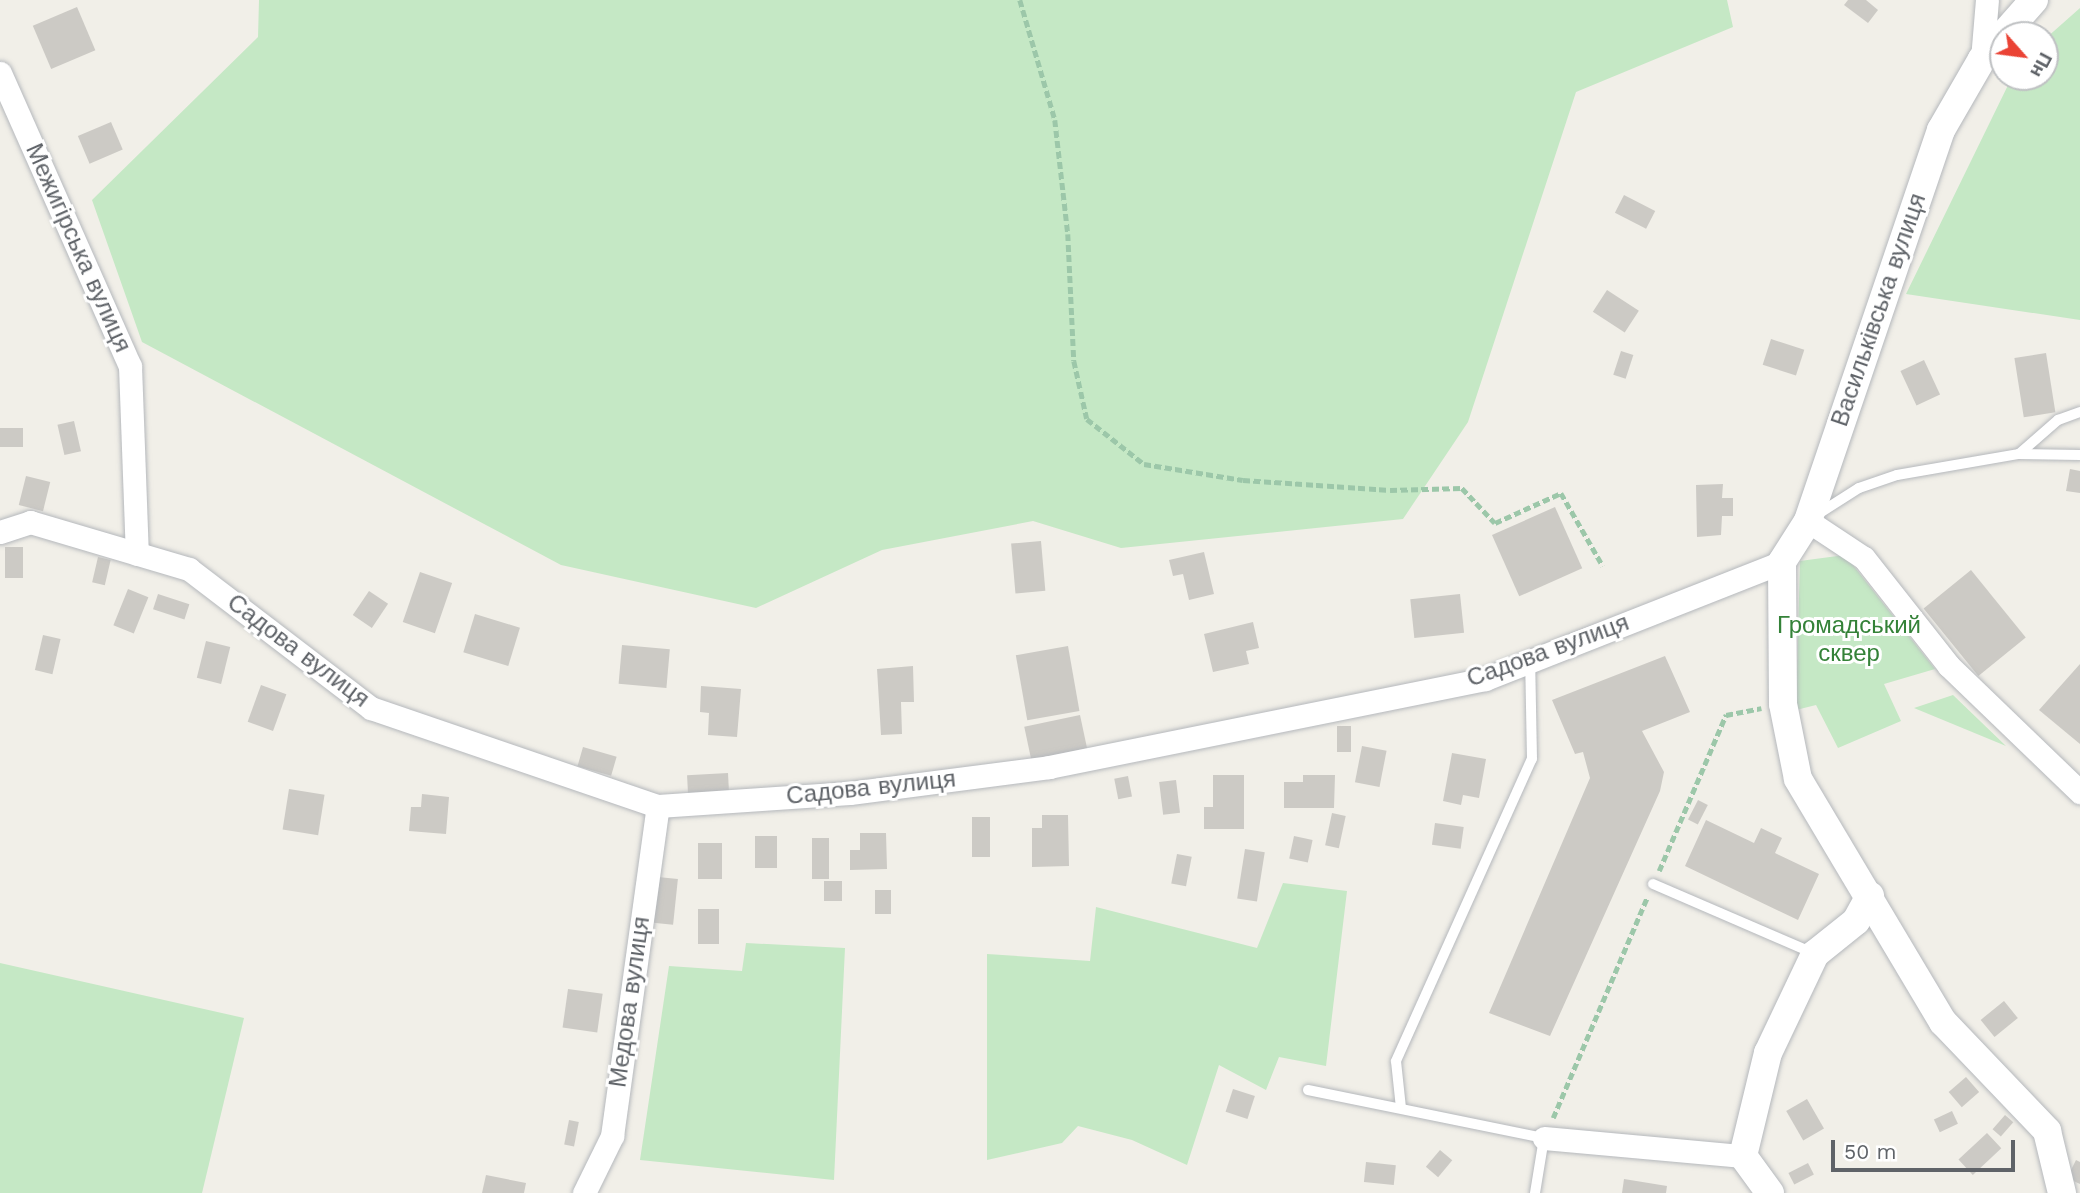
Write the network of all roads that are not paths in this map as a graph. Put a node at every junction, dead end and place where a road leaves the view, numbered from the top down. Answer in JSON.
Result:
{"nodes":[{"id":1,"x":1987,"y":0,"type":"edge"},
{"id":2,"x":2034,"y":0,"type":"edge"},
{"id":3,"x":1982,"y":59,"type":"junction"},
{"id":4,"x":0,"y":73,"type":"edge"},
{"id":5,"x":2080,"y":412,"type":"edge"},
{"id":6,"x":2018,"y":454,"type":"junction"},
{"id":7,"x":2080,"y":455,"type":"edge"},
{"id":8,"x":1808,"y":521,"type":"junction"},
{"id":9,"x":0,"y":532,"type":"edge"},
{"id":10,"x":137,"y":554,"type":"junction"},
{"id":11,"x":1782,"y":562,"type":"junction"},
{"id":12,"x":1530,"y":659,"type":"junction"},
{"id":13,"x":2080,"y":792,"type":"edge"},
{"id":14,"x":658,"y":806,"type":"junction"},
{"id":15,"x":1653,"y":884,"type":"road end"},
{"id":16,"x":1870,"y":896,"type":"junction"},
{"id":17,"x":1815,"y":954,"type":"junction"},
{"id":18,"x":1308,"y":1090,"type":"dead end"},
{"id":19,"x":1401,"y":1108,"type":"junction"},
{"id":20,"x":1544,"y":1138,"type":"junction"},
{"id":21,"x":1743,"y":1156,"type":"junction"},
{"id":22,"x":584,"y":1193,"type":"edge"},
{"id":23,"x":1535,"y":1193,"type":"edge"},
{"id":24,"x":1770,"y":1193,"type":"edge"},
{"id":25,"x":2062,"y":1193,"type":"edge"}],
"edges":[{"from":1,"to":3,"type":"street","name":"Васильківська вулиця"},
{"from":2,"to":3,"type":"street","name":"Васильківська вулиця"},
{"from":3,"to":8,"type":"street","name":"Васильківська вулиця"},
{"from":4,"to":10,"type":"street","name":"Межигірська вулиця"},
{"from":5,"to":6,"type":"lane"},
{"from":6,"to":7,"type":"lane"},
{"from":6,"to":8,"type":"lane"},
{"from":8,"to":11,"type":"street","name":"Васильківська вулиця"},
{"from":8,"to":13,"type":"street"},
{"from":9,"to":10,"type":"street","name":"Садова вулиця"},
{"from":10,"to":14,"type":"street","name":"Садова вулиця"},
{"from":11,"to":12,"type":"street","name":"Садова вулиця"},
{"from":11,"to":16,"type":"street"},
{"from":12,"to":14,"type":"street","name":"Садова вулиця"},
{"from":12,"to":19,"type":"lane"},
{"from":14,"to":22,"type":"street","name":"Медова вулиця"},
{"from":15,"to":17,"type":"lane"},
{"from":16,"to":17,"type":"street"},
{"from":16,"to":25,"type":"street"},
{"from":17,"to":21,"type":"street"},
{"from":18,"to":19,"type":"lane"},
{"from":19,"to":20,"type":"lane"},
{"from":20,"to":21,"type":"street"},
{"from":20,"to":23,"type":"lane"},
{"from":21,"to":24,"type":"street"}]}
